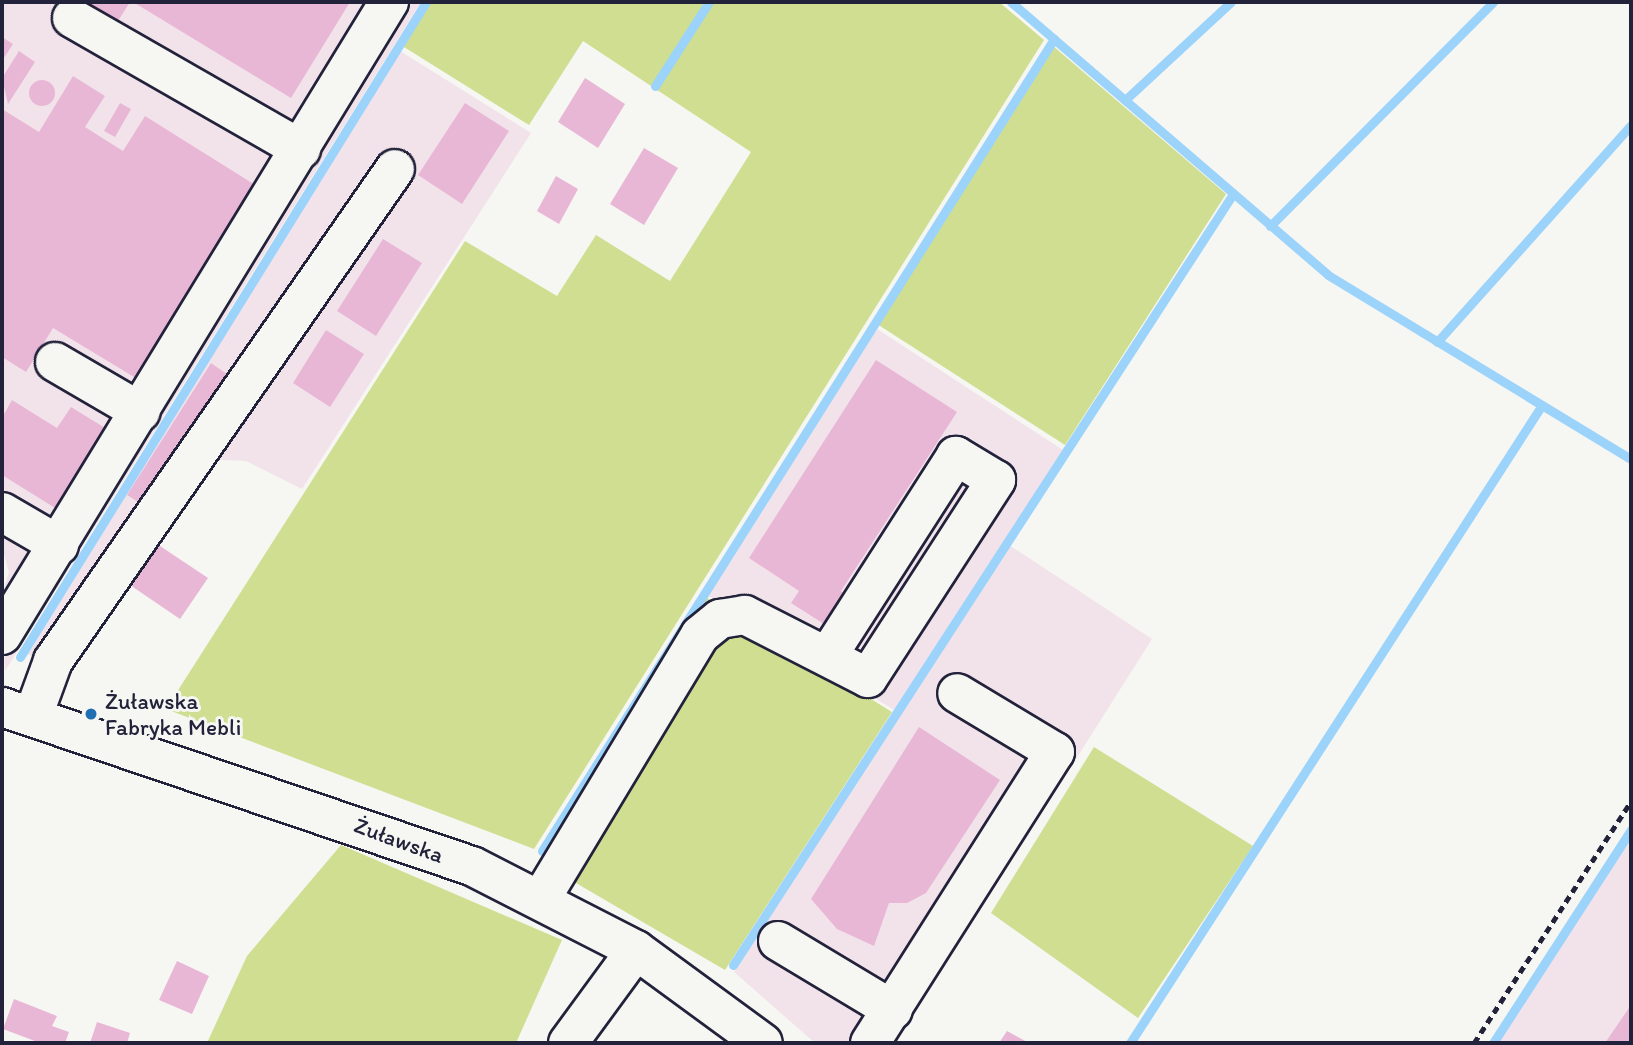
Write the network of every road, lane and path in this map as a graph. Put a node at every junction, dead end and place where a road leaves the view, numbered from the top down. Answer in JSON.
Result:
{"nodes":[{"id":1,"x":389,"y":2,"type":"edge"},
{"id":2,"x":72,"y":18,"type":"dead end"},
{"id":3,"x":301,"y":149,"type":"junction"},
{"id":4,"x":395,"y":169,"type":"dead end"},
{"id":5,"x":55,"y":362,"type":"dead end"},
{"id":6,"x":141,"y":412,"type":"junction"},
{"id":7,"x":2,"y":512,"type":"edge"},
{"id":8,"x":59,"y":545,"type":"junction"},
{"id":9,"x":2,"y":635,"type":"edge"},
{"id":10,"x":828,"y":655,"type":"junction"},
{"id":11,"x":957,"y":693,"type":"dead end"},
{"id":12,"x":18,"y":712,"type":"edge"},
{"id":13,"x":1631,"y":801,"type":"edge"},
{"id":14,"x":542,"y":897,"type":"junction"},
{"id":15,"x":778,"y":941,"type":"dead end"},
{"id":16,"x":636,"y":950,"type":"junction"},
{"id":17,"x":893,"y":1010,"type":"junction"},
{"id":18,"x":568,"y":1043,"type":"edge"},
{"id":19,"x":763,"y":1043,"type":"edge"},
{"id":20,"x":870,"y":1043,"type":"edge"},
{"id":21,"x":1474,"y":1043,"type":"edge"}],
"edges":[{"from":1,"to":3,"type":"street"},
{"from":2,"to":3,"type":"street"},
{"from":3,"to":6,"type":"street"},
{"from":4,"to":12,"type":"street"},
{"from":5,"to":6,"type":"street"},
{"from":6,"to":8,"type":"street"},
{"from":7,"to":8,"type":"street"},
{"from":8,"to":9,"type":"street"},
{"from":10,"to":10,"type":"street"},
{"from":10,"to":14,"type":"street"},
{"from":11,"to":17,"type":"street"},
{"from":12,"to":14,"type":"street","name":"Żuławska"},
{"from":13,"to":21,"type":"path"},
{"from":14,"to":16,"type":"street","name":"Żuławska"},
{"from":15,"to":17,"type":"street"},
{"from":16,"to":18,"type":"street"},
{"from":16,"to":19,"type":"street","name":"Żuławska"},
{"from":17,"to":20,"type":"street"}]}
